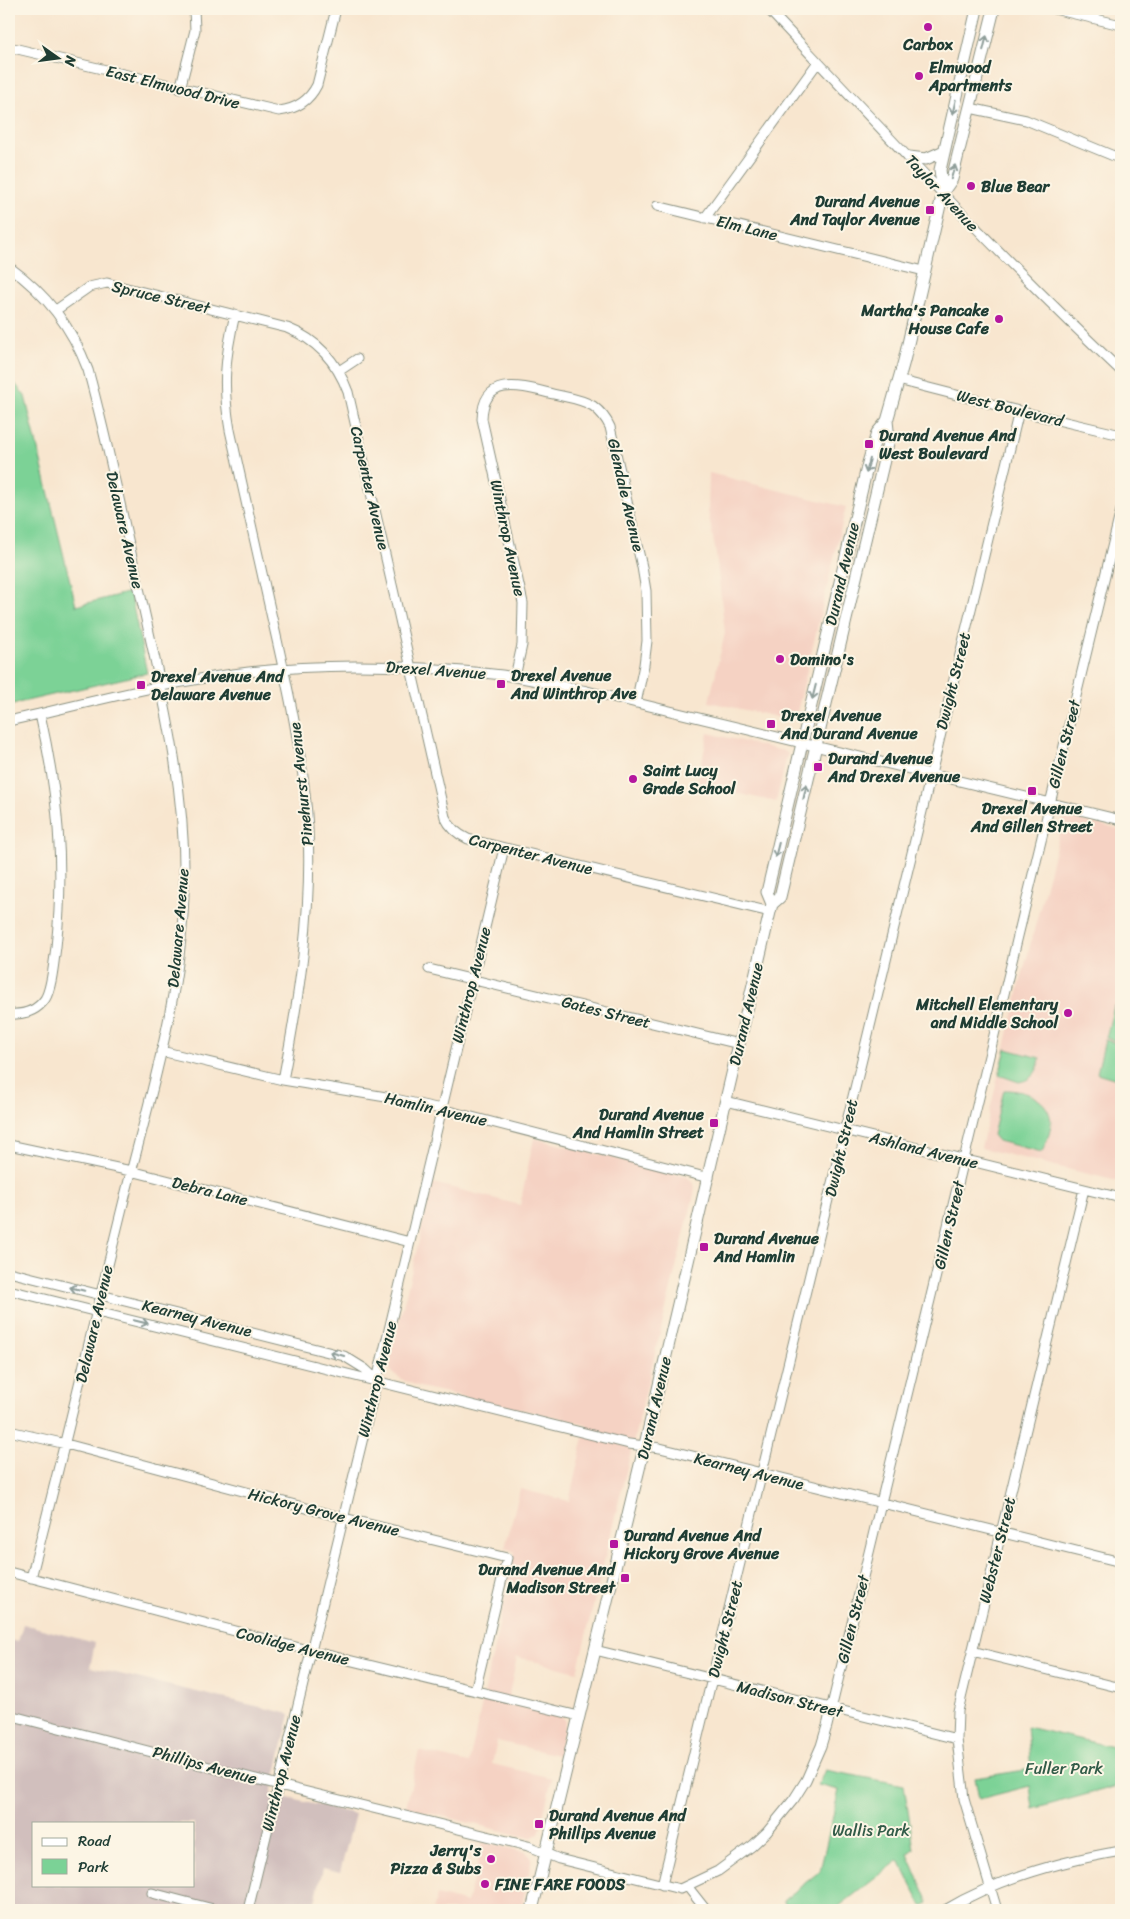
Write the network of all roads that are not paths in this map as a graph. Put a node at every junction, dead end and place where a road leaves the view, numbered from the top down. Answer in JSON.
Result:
{"nodes":[{"id":1,"x":194,"y":9,"type":"edge"},
{"id":2,"x":336,"y":9,"type":"edge"},
{"id":3,"x":768,"y":9,"type":"edge"},
{"id":4,"x":977,"y":9,"type":"edge"},
{"id":5,"x":994,"y":9,"type":"edge"},
{"id":6,"x":1054,"y":9,"type":"edge"},
{"id":7,"x":1121,"y":25,"type":"edge"},
{"id":8,"x":9,"y":47,"type":"edge"},
{"id":9,"x":818,"y":62,"type":"junction"},
{"id":10,"x":180,"y":89,"type":"junction"},
{"id":11,"x":970,"y":108,"type":"junction"},
{"id":12,"x":944,"y":150,"type":"junction"},
{"id":13,"x":909,"y":157,"type":"junction"},
{"id":14,"x":1121,"y":159,"type":"edge"},
{"id":15,"x":942,"y":192,"type":"junction"},
{"id":16,"x":657,"y":206,"type":"dead end"},
{"id":17,"x":705,"y":218,"type":"junction"},
{"id":18,"x":9,"y":267,"type":"edge"},
{"id":19,"x":924,"y":271,"type":"junction"},
{"id":20,"x":56,"y":310,"type":"junction"},
{"id":21,"x":234,"y":314,"type":"junction"},
{"id":22,"x":327,"y":355,"type":"joint"},
{"id":23,"x":357,"y":359,"type":"dead end"},
{"id":24,"x":339,"y":371,"type":"junction"},
{"id":25,"x":1121,"y":371,"type":"edge"},
{"id":26,"x":898,"y":380,"type":"junction"},
{"id":27,"x":487,"y":400,"type":"joint"},
{"id":28,"x":1020,"y":411,"type":"junction"},
{"id":29,"x":887,"y":421,"type":"junction"},
{"id":30,"x":1121,"y":434,"type":"edge"},
{"id":31,"x":1121,"y":510,"type":"edge"},
{"id":32,"x":411,"y":666,"type":"junction"},
{"id":33,"x":284,"y":669,"type":"junction"},
{"id":34,"x":515,"y":678,"type":"junction"},
{"id":35,"x":161,"y":686,"type":"junction"},
{"id":36,"x":636,"y":703,"type":"junction"},
{"id":37,"x":40,"y":714,"type":"junction"},
{"id":38,"x":9,"y":721,"type":"edge"},
{"id":39,"x":802,"y":742,"type":"junction"},
{"id":40,"x":816,"y":746,"type":"junction"},
{"id":41,"x":931,"y":773,"type":"junction"},
{"id":42,"x":1050,"y":802,"type":"junction"},
{"id":43,"x":1121,"y":820,"type":"edge"},
{"id":44,"x":504,"y":848,"type":"junction"},
{"id":45,"x":771,"y":908,"type":"junction"},
{"id":46,"x":429,"y":969,"type":"dead end"},
{"id":47,"x":473,"y":980,"type":"junction"},
{"id":48,"x":9,"y":1014,"type":"edge"},
{"id":49,"x":739,"y":1044,"type":"junction"},
{"id":50,"x":162,"y":1050,"type":"junction"},
{"id":51,"x":283,"y":1080,"type":"junction"},
{"id":52,"x":726,"y":1101,"type":"junction"},
{"id":53,"x":441,"y":1109,"type":"junction"},
{"id":54,"x":845,"y":1129,"type":"junction"},
{"id":55,"x":9,"y":1145,"type":"edge"},
{"id":56,"x":964,"y":1160,"type":"junction"},
{"id":57,"x":131,"y":1171,"type":"junction"},
{"id":58,"x":708,"y":1178,"type":"junction"},
{"id":59,"x":1084,"y":1189,"type":"junction"},
{"id":60,"x":1121,"y":1198,"type":"edge"},
{"id":61,"x":410,"y":1242,"type":"junction"},
{"id":62,"x":9,"y":1272,"type":"edge"},
{"id":63,"x":9,"y":1290,"type":"edge"},
{"id":64,"x":100,"y":1294,"type":"junction"},
{"id":65,"x":96,"y":1312,"type":"junction"},
{"id":66,"x":377,"y":1380,"type":"junction"},
{"id":67,"x":9,"y":1431,"type":"edge"},
{"id":68,"x":66,"y":1444,"type":"junction"},
{"id":69,"x":645,"y":1446,"type":"junction"},
{"id":70,"x":763,"y":1475,"type":"junction"},
{"id":71,"x":882,"y":1504,"type":"junction"},
{"id":72,"x":344,"y":1518,"type":"junction"},
{"id":73,"x":1001,"y":1533,"type":"junction"},
{"id":74,"x":1121,"y":1562,"type":"edge"},
{"id":75,"x":9,"y":1572,"type":"edge"},
{"id":76,"x":31,"y":1578,"type":"junction"},
{"id":77,"x":595,"y":1650,"type":"junction"},
{"id":78,"x":311,"y":1651,"type":"junction"},
{"id":79,"x":972,"y":1651,"type":"junction"},
{"id":80,"x":713,"y":1680,"type":"junction"},
{"id":81,"x":1121,"y":1688,"type":"edge"},
{"id":82,"x":475,"y":1691,"type":"junction"},
{"id":83,"x":831,"y":1709,"type":"junction"},
{"id":84,"x":9,"y":1714,"type":"edge"},
{"id":85,"x":579,"y":1716,"type":"junction"},
{"id":86,"x":957,"y":1739,"type":"junction"},
{"id":87,"x":278,"y":1784,"type":"junction"},
{"id":88,"x":1121,"y":1851,"type":"edge"},
{"id":89,"x":546,"y":1853,"type":"junction"},
{"id":90,"x":662,"y":1884,"type":"junction"},
{"id":91,"x":687,"y":1886,"type":"junction"},
{"id":92,"x":990,"y":1888,"type":"junction"},
{"id":93,"x":152,"y":1894,"type":"dead end"},
{"id":94,"x":217,"y":1910,"type":"edge"},
{"id":95,"x":248,"y":1910,"type":"edge"},
{"id":96,"x":532,"y":1910,"type":"edge"},
{"id":97,"x":706,"y":1910,"type":"edge"},
{"id":98,"x":945,"y":1910,"type":"edge"},
{"id":99,"x":997,"y":1910,"type":"edge"}],
"edges":[{"from":1,"to":10,"type":"street"},
{"from":2,"to":10,"type":"street","name":"East Elmwood Drive"},
{"from":3,"to":9,"type":"street","name":"Taylor Avenue"},
{"from":4,"to":12,"type":"main road","name":"Durand Avenue","one_way":true},
{"from":11,"to":5,"type":"main road","name":"Durand Avenue","one_way":true},
{"from":6,"to":7,"type":"street"},
{"from":8,"to":10,"type":"street","name":"East Elmwood Drive"},
{"from":9,"to":13,"type":"street","name":"Taylor Avenue"},
{"from":9,"to":17,"type":"street"},
{"from":11,"to":14,"type":"street"},
{"from":15,"to":11,"type":"main road","name":"Durand Avenue","one_way":true},
{"from":12,"to":13,"type":"main road"},
{"from":12,"to":15,"type":"main road","name":"Durand Avenue"},
{"from":13,"to":15,"type":"street","name":"Taylor Avenue"},
{"from":15,"to":19,"type":"main road","name":"Durand Avenue"},
{"from":15,"to":25,"type":"street","name":"Taylor Avenue"},
{"from":16,"to":17,"type":"street","name":"Elm Lane"},
{"from":17,"to":19,"type":"street","name":"Elm Lane"},
{"from":18,"to":20,"type":"street"},
{"from":19,"to":26,"type":"main road","name":"Durand Avenue"},
{"from":20,"to":21,"type":"street","name":"Spruce Street"},
{"from":20,"to":35,"type":"street","name":"Delaware Avenue"},
{"from":21,"to":22,"type":"street","name":"Spruce Street"},
{"from":21,"to":33,"type":"street","name":"Pinehurst Avenue"},
{"from":22,"to":24,"type":"street","name":"Carpenter Avenue"},
{"from":23,"to":24,"type":"street"},
{"from":24,"to":32,"type":"street","name":"Carpenter Avenue"},
{"from":26,"to":28,"type":"street","name":"West Boulevard"},
{"from":26,"to":29,"type":"main road","name":"Durand Avenue"},
{"from":27,"to":34,"type":"street","name":"Winthrop Avenue"},
{"from":27,"to":36,"type":"street","name":"Glendale Avenue"},
{"from":28,"to":30,"type":"street","name":"West Boulevard"},
{"from":28,"to":41,"type":"street","name":"Dwight Street"},
{"from":29,"to":39,"type":"main road","name":"Durand Avenue","one_way":true},
{"from":29,"to":40,"type":"main road","name":"Durand Avenue"},
{"from":31,"to":42,"type":"street","name":"Gillen Street"},
{"from":32,"to":33,"type":"street","name":"Drexel Avenue"},
{"from":32,"to":34,"type":"street","name":"Drexel Avenue"},
{"from":32,"to":44,"type":"street","name":"Carpenter Avenue"},
{"from":33,"to":35,"type":"street","name":"Drexel Avenue"},
{"from":33,"to":51,"type":"street","name":"Pinehurst Avenue"},
{"from":34,"to":36,"type":"street","name":"Drexel Avenue"},
{"from":35,"to":37,"type":"street","name":"Drexel Avenue"},
{"from":35,"to":50,"type":"street","name":"Delaware Avenue"},
{"from":36,"to":39,"type":"street","name":"Drexel Avenue"},
{"from":37,"to":38,"type":"street","name":"Drexel Avenue"},
{"from":37,"to":48,"type":"street"},
{"from":39,"to":40,"type":"street","name":"Drexel Avenue"},
{"from":39,"to":45,"type":"main road","name":"Durand Avenue","one_way":true},
{"from":40,"to":41,"type":"street","name":"Drexel Avenue"},
{"from":45,"to":40,"type":"main road","name":"Durand Avenue","one_way":true},
{"from":41,"to":42,"type":"street","name":"Drexel Avenue"},
{"from":41,"to":54,"type":"street","name":"Dwight Street"},
{"from":42,"to":43,"type":"street","name":"Drexel Avenue"},
{"from":42,"to":56,"type":"street","name":"Gillen Street"},
{"from":44,"to":45,"type":"street","name":"Carpenter Avenue"},
{"from":44,"to":47,"type":"street","name":"Winthrop Avenue"},
{"from":45,"to":49,"type":"main road","name":"Durand Avenue"},
{"from":46,"to":47,"type":"street","name":"Gates Street"},
{"from":47,"to":49,"type":"street","name":"Gates Street"},
{"from":47,"to":53,"type":"street","name":"Winthrop Avenue"},
{"from":49,"to":52,"type":"main road","name":"Durand Avenue"},
{"from":50,"to":51,"type":"street","name":"Hamlin Avenue"},
{"from":50,"to":57,"type":"street","name":"Delaware Avenue"},
{"from":51,"to":53,"type":"street","name":"Hamlin Avenue"},
{"from":52,"to":54,"type":"street","name":"Ashland Avenue"},
{"from":52,"to":58,"type":"main road","name":"Durand Avenue"},
{"from":53,"to":58,"type":"street","name":"Hamlin Avenue"},
{"from":53,"to":61,"type":"street","name":"Winthrop Avenue"},
{"from":54,"to":56,"type":"street","name":"Ashland Avenue"},
{"from":54,"to":70,"type":"street","name":"Dwight Street"},
{"from":55,"to":57,"type":"street","name":"Debra Lane"},
{"from":56,"to":59,"type":"street","name":"Ashland Avenue"},
{"from":56,"to":71,"type":"street","name":"Gillen Street"},
{"from":57,"to":61,"type":"street","name":"Debra Lane"},
{"from":57,"to":64,"type":"street","name":"Delaware Avenue"},
{"from":58,"to":69,"type":"main road","name":"Durand Avenue"},
{"from":59,"to":60,"type":"street","name":"Ashland Avenue"},
{"from":59,"to":73,"type":"street","name":"Webster Street"},
{"from":61,"to":66,"type":"street","name":"Winthrop Avenue"},
{"from":64,"to":62,"type":"street","name":"Kearney Avenue","one_way":true},
{"from":63,"to":65,"type":"street","name":"Kearney Avenue"},
{"from":64,"to":65,"type":"street","name":"Delaware Avenue"},
{"from":66,"to":64,"type":"street","name":"Kearney Avenue","one_way":true},
{"from":65,"to":66,"type":"street","name":"Kearney Avenue","one_way":true},
{"from":65,"to":68,"type":"street","name":"Delaware Avenue"},
{"from":66,"to":69,"type":"street","name":"Kearney Avenue"},
{"from":66,"to":72,"type":"street","name":"Winthrop Avenue"},
{"from":67,"to":68,"type":"street","name":"Hickory Grove Avenue"},
{"from":68,"to":72,"type":"street","name":"Hickory Grove Avenue"},
{"from":68,"to":76,"type":"street","name":"Delaware Avenue"},
{"from":69,"to":70,"type":"street","name":"Kearney Avenue"},
{"from":69,"to":77,"type":"main road","name":"Durand Avenue"},
{"from":70,"to":71,"type":"street","name":"Kearney Avenue"},
{"from":70,"to":80,"type":"street","name":"Dwight Street"},
{"from":71,"to":73,"type":"street","name":"Kearney Avenue"},
{"from":71,"to":83,"type":"street","name":"Gillen Street"},
{"from":72,"to":78,"type":"street","name":"Winthrop Avenue"},
{"from":72,"to":82,"type":"street","name":"Hickory Grove Avenue"},
{"from":73,"to":74,"type":"street","name":"Kearney Avenue"},
{"from":73,"to":79,"type":"street","name":"Webster Street"},
{"from":75,"to":76,"type":"street","name":"Coolidge Avenue"},
{"from":76,"to":78,"type":"street","name":"Coolidge Avenue"},
{"from":77,"to":80,"type":"street","name":"Madison Street"},
{"from":77,"to":85,"type":"main road","name":"Durand Avenue"},
{"from":78,"to":82,"type":"street","name":"Coolidge Avenue"},
{"from":78,"to":87,"type":"street","name":"Winthrop Avenue"},
{"from":79,"to":81,"type":"street"},
{"from":79,"to":86,"type":"street","name":"Webster Street"},
{"from":80,"to":83,"type":"street","name":"Madison Street"},
{"from":80,"to":90,"type":"street","name":"Dwight Street"},
{"from":82,"to":85,"type":"street","name":"Coolidge Avenue"},
{"from":83,"to":86,"type":"street","name":"Madison Street"},
{"from":83,"to":91,"type":"street","name":"Gillen Street"},
{"from":84,"to":87,"type":"street","name":"Phillips Avenue"},
{"from":85,"to":89,"type":"main road","name":"Durand Avenue"},
{"from":86,"to":92,"type":"street","name":"Webster Street"},
{"from":87,"to":89,"type":"street","name":"Phillips Avenue"},
{"from":87,"to":95,"type":"street","name":"Winthrop Avenue"},
{"from":88,"to":92,"type":"street"},
{"from":89,"to":90,"type":"street","name":"Phillips Avenue"},
{"from":89,"to":96,"type":"main road","name":"Durand Avenue"},
{"from":90,"to":91,"type":"street","name":"Phillips Avenue"},
{"from":91,"to":97,"type":"street"},
{"from":92,"to":98,"type":"street"},
{"from":92,"to":99,"type":"street","name":"Webster Street"},
{"from":93,"to":94,"type":"street"}]}
